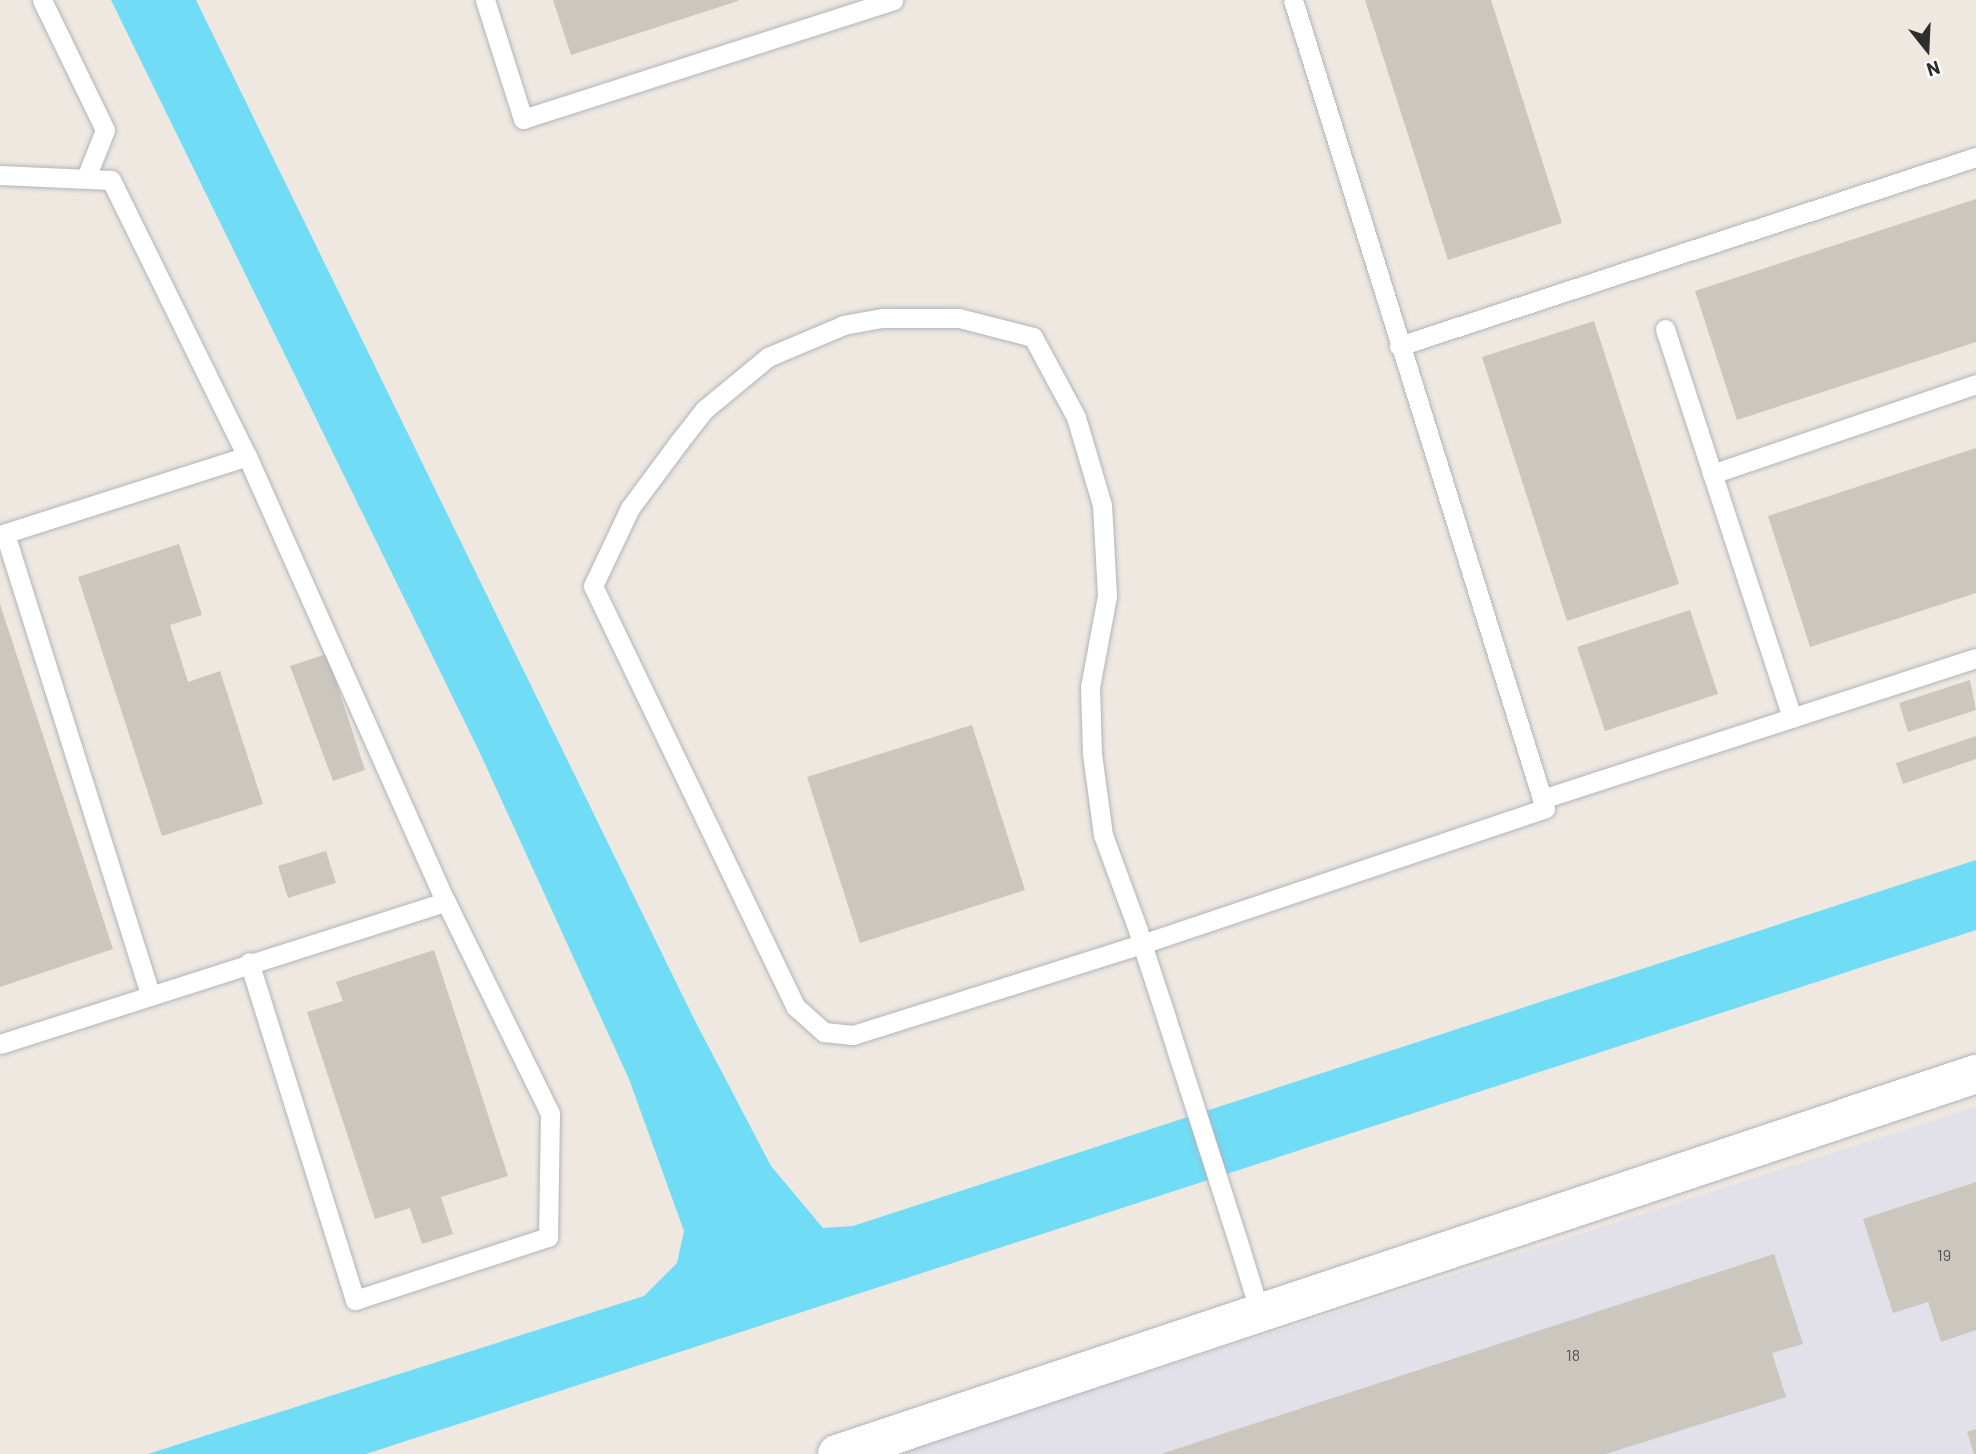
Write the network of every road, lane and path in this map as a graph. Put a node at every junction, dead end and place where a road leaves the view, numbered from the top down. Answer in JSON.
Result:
{"nodes":[{"id":1,"x":42,"y":0,"type":"edge"},
{"id":2,"x":485,"y":0,"type":"edge"},
{"id":3,"x":892,"y":0,"type":"edge"},
{"id":4,"x":1293,"y":0,"type":"edge"},
{"id":5,"x":1976,"y":157,"type":"edge"},
{"id":6,"x":0,"y":175,"type":"edge"},
{"id":7,"x":86,"y":178,"type":"junction"},
{"id":8,"x":1665,"y":329,"type":"dead end"},
{"id":9,"x":1399,"y":346,"type":"junction"},
{"id":10,"x":1976,"y":384,"type":"edge"},
{"id":11,"x":247,"y":456,"type":"junction"},
{"id":12,"x":1712,"y":474,"type":"junction"},
{"id":13,"x":2,"y":534,"type":"edge"},
{"id":14,"x":1976,"y":658,"type":"edge"},
{"id":15,"x":1792,"y":718,"type":"junction"},
{"id":16,"x":1542,"y":799,"type":"junction"},
{"id":17,"x":446,"y":902,"type":"junction"},
{"id":18,"x":1142,"y":944,"type":"junction"},
{"id":19,"x":249,"y":962,"type":"junction"},
{"id":20,"x":150,"y":995,"type":"junction"},
{"id":21,"x":0,"y":1044,"type":"edge"},
{"id":22,"x":1976,"y":1074,"type":"edge"},
{"id":23,"x":1260,"y":1313,"type":"junction"},
{"id":24,"x":837,"y":1454,"type":"edge"}],
"edges":[{"from":1,"to":7,"type":"lane"},
{"from":2,"to":3,"type":"lane"},
{"from":4,"to":9,"type":"lane"},
{"from":5,"to":9,"type":"lane"},
{"from":6,"to":7,"type":"lane"},
{"from":7,"to":11,"type":"lane"},
{"from":8,"to":12,"type":"lane"},
{"from":9,"to":16,"type":"lane"},
{"from":10,"to":12,"type":"lane"},
{"from":11,"to":13,"type":"lane"},
{"from":11,"to":17,"type":"lane"},
{"from":12,"to":15,"type":"lane"},
{"from":13,"to":20,"type":"lane"},
{"from":14,"to":15,"type":"lane"},
{"from":15,"to":16,"type":"lane"},
{"from":16,"to":18,"type":"lane"},
{"from":17,"to":19,"type":"lane"},
{"from":17,"to":19,"type":"lane"},
{"from":18,"to":18,"type":"lane"},
{"from":18,"to":23,"type":"lane"},
{"from":19,"to":20,"type":"lane"},
{"from":20,"to":21,"type":"lane"},
{"from":22,"to":23,"type":"street"},
{"from":23,"to":24,"type":"street"}]}
